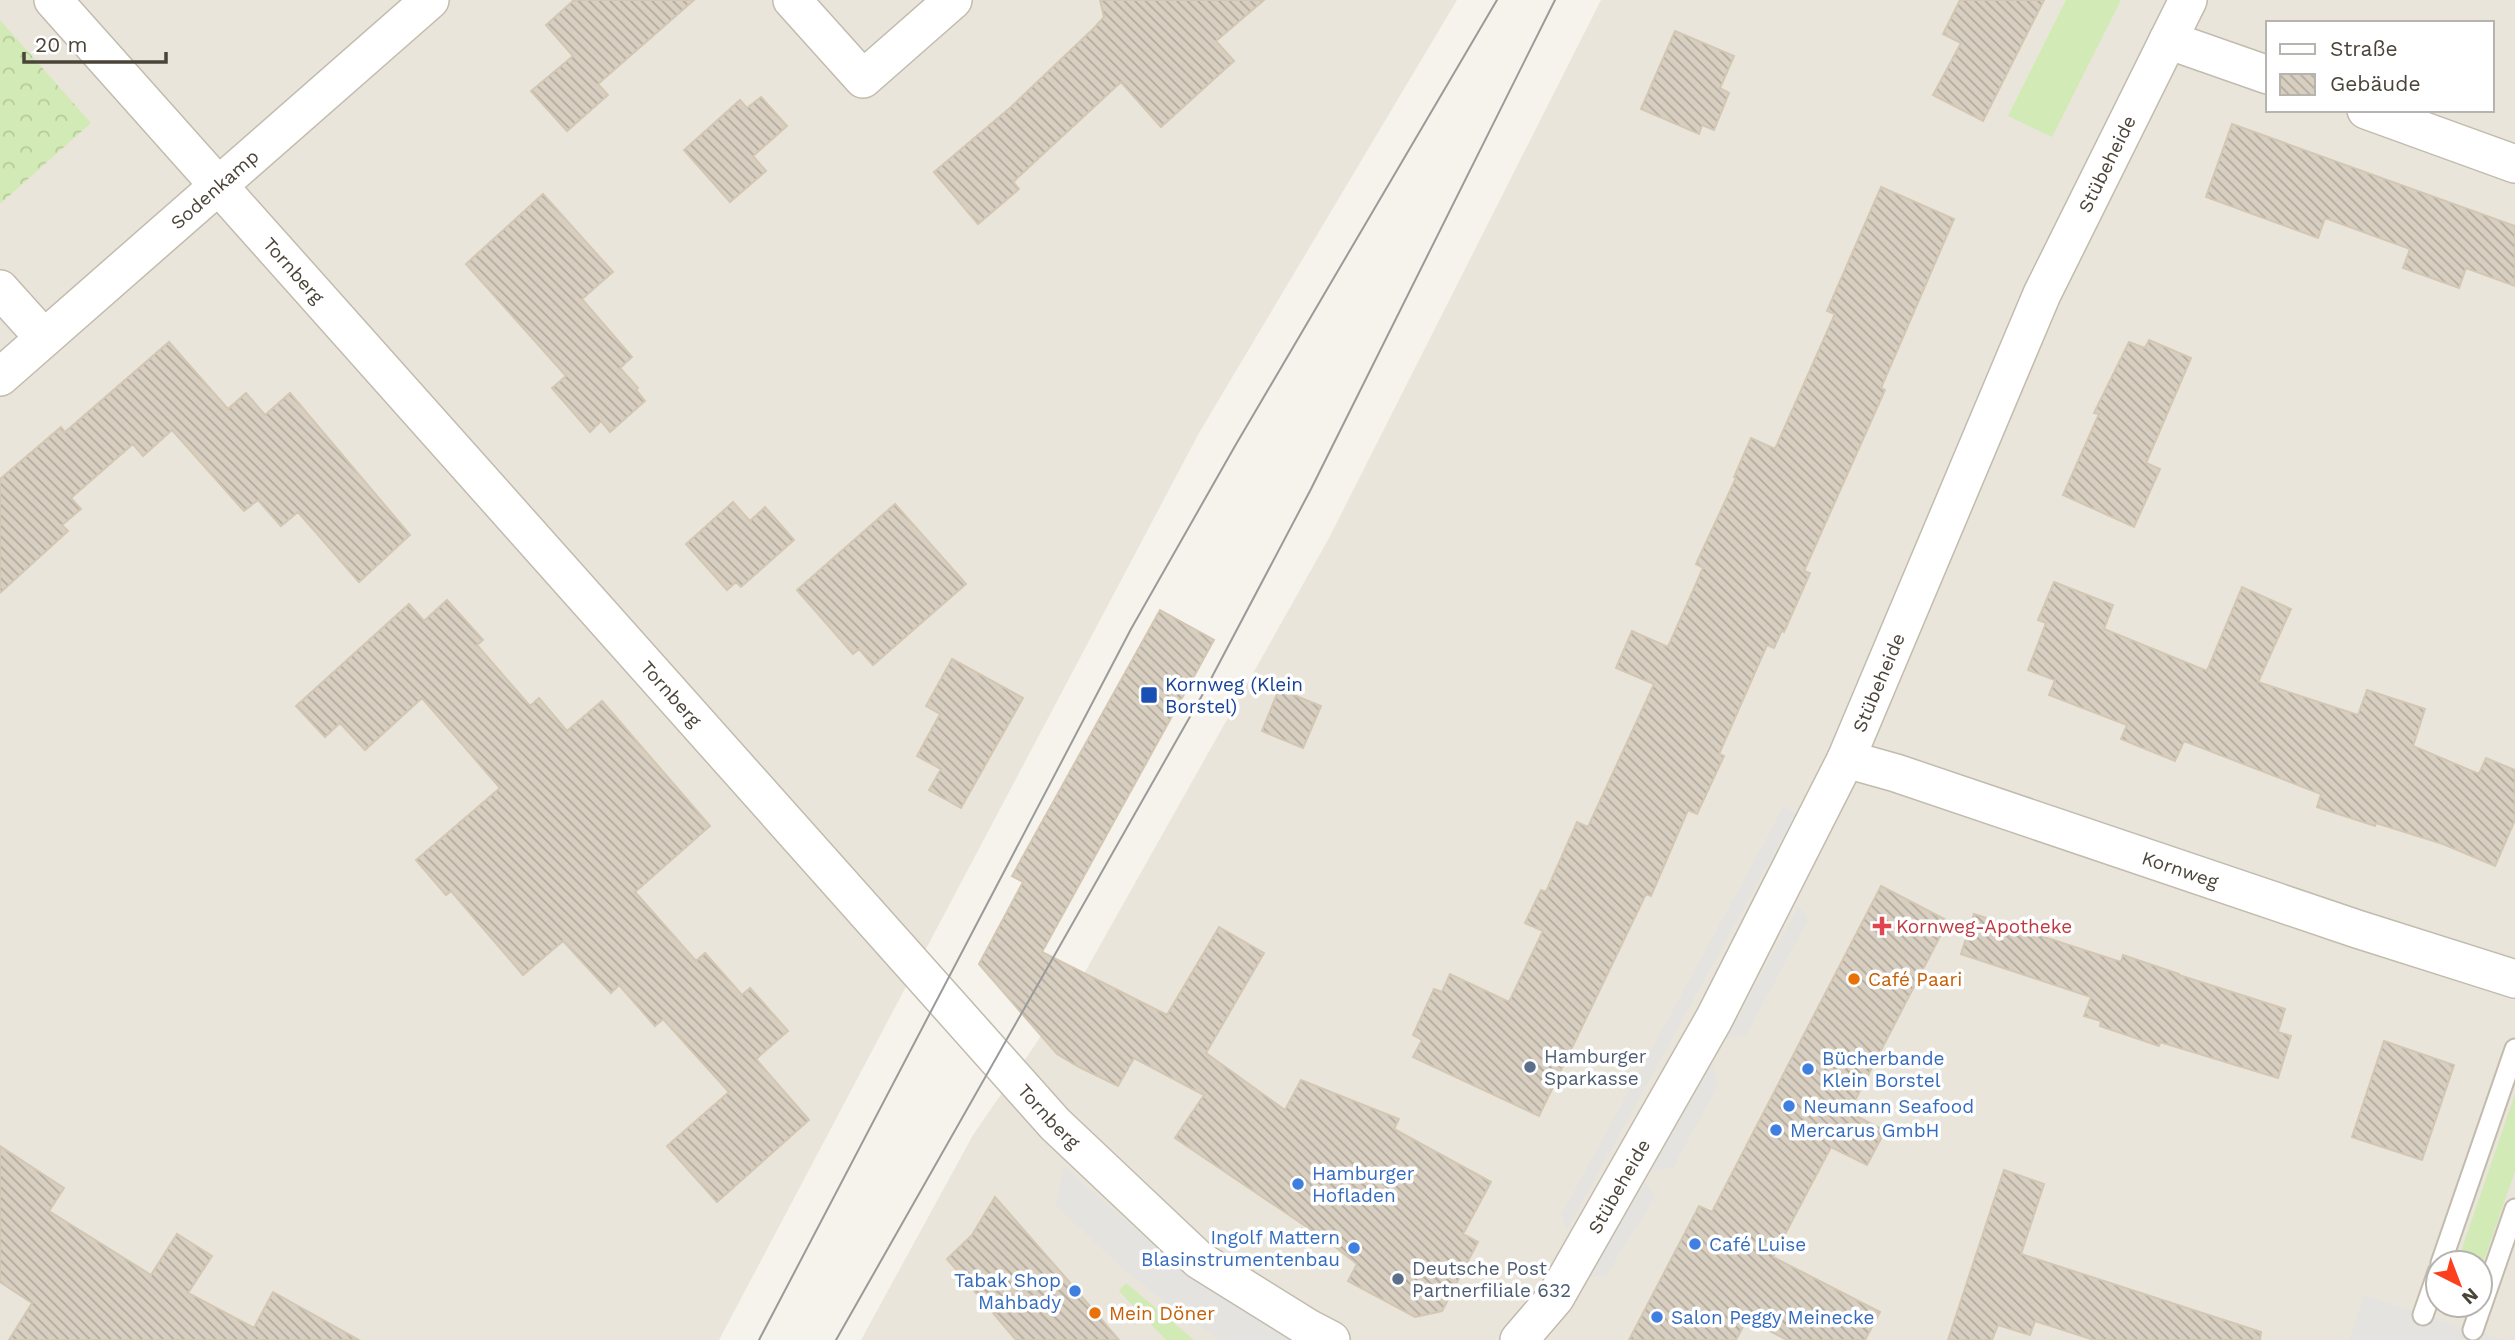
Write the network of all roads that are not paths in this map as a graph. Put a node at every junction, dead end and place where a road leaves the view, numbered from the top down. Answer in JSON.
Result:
{"nodes":[{"id":1,"x":53,"y":0,"type":"edge"},
{"id":2,"x":430,"y":0,"type":"edge"},
{"id":3,"x":792,"y":0,"type":"edge"},
{"id":4,"x":953,"y":0,"type":"edge"},
{"id":5,"x":2188,"y":0,"type":"edge"},
{"id":6,"x":2168,"y":40,"type":"junction"},
{"id":7,"x":2266,"y":74,"type":"edge"},
{"id":8,"x":2372,"y":112,"type":"edge"},
{"id":9,"x":2515,"y":163,"type":"edge"},
{"id":10,"x":216,"y":186,"type":"junction"},
{"id":11,"x":0,"y":289,"type":"edge"},
{"id":12,"x":44,"y":338,"type":"junction"},
{"id":13,"x":0,"y":377,"type":"edge"},
{"id":14,"x":1846,"y":759,"type":"junction"},
{"id":15,"x":2515,"y":979,"type":"edge"},
{"id":16,"x":2515,"y":1049,"type":"edge"},
{"id":17,"x":2515,"y":1209,"type":"edge"},
{"id":18,"x":2446,"y":1249,"type":"edge"},
{"id":19,"x":2424,"y":1312,"type":"edge"},
{"id":20,"x":2423,"y":1315,"type":"dead end"},
{"id":21,"x":2473,"y":1330,"type":"dead end"},
{"id":22,"x":1331,"y":1340,"type":"edge"},
{"id":23,"x":1519,"y":1340,"type":"edge"}],
"edges":[{"from":1,"to":10,"type":"street","name":"Tornberg"},
{"from":2,"to":10,"type":"street","name":"Sodenkamp"},
{"from":3,"to":4,"type":"street"},
{"from":5,"to":6,"type":"street","name":"Stübeheide"},
{"from":6,"to":7,"type":"street"},
{"from":6,"to":14,"type":"street","name":"Stübeheide"},
{"from":8,"to":9,"type":"street"},
{"from":10,"to":12,"type":"street","name":"Sodenkamp"},
{"from":10,"to":22,"type":"street","name":"Tornberg"},
{"from":11,"to":12,"type":"street"},
{"from":12,"to":13,"type":"street","name":"Sodenkamp"},
{"from":14,"to":15,"type":"street","name":"Kornweg"},
{"from":14,"to":23,"type":"street","name":"Stübeheide"},
{"from":16,"to":18,"type":"lane"},
{"from":17,"to":21,"type":"lane"},
{"from":19,"to":20,"type":"lane"}]}
